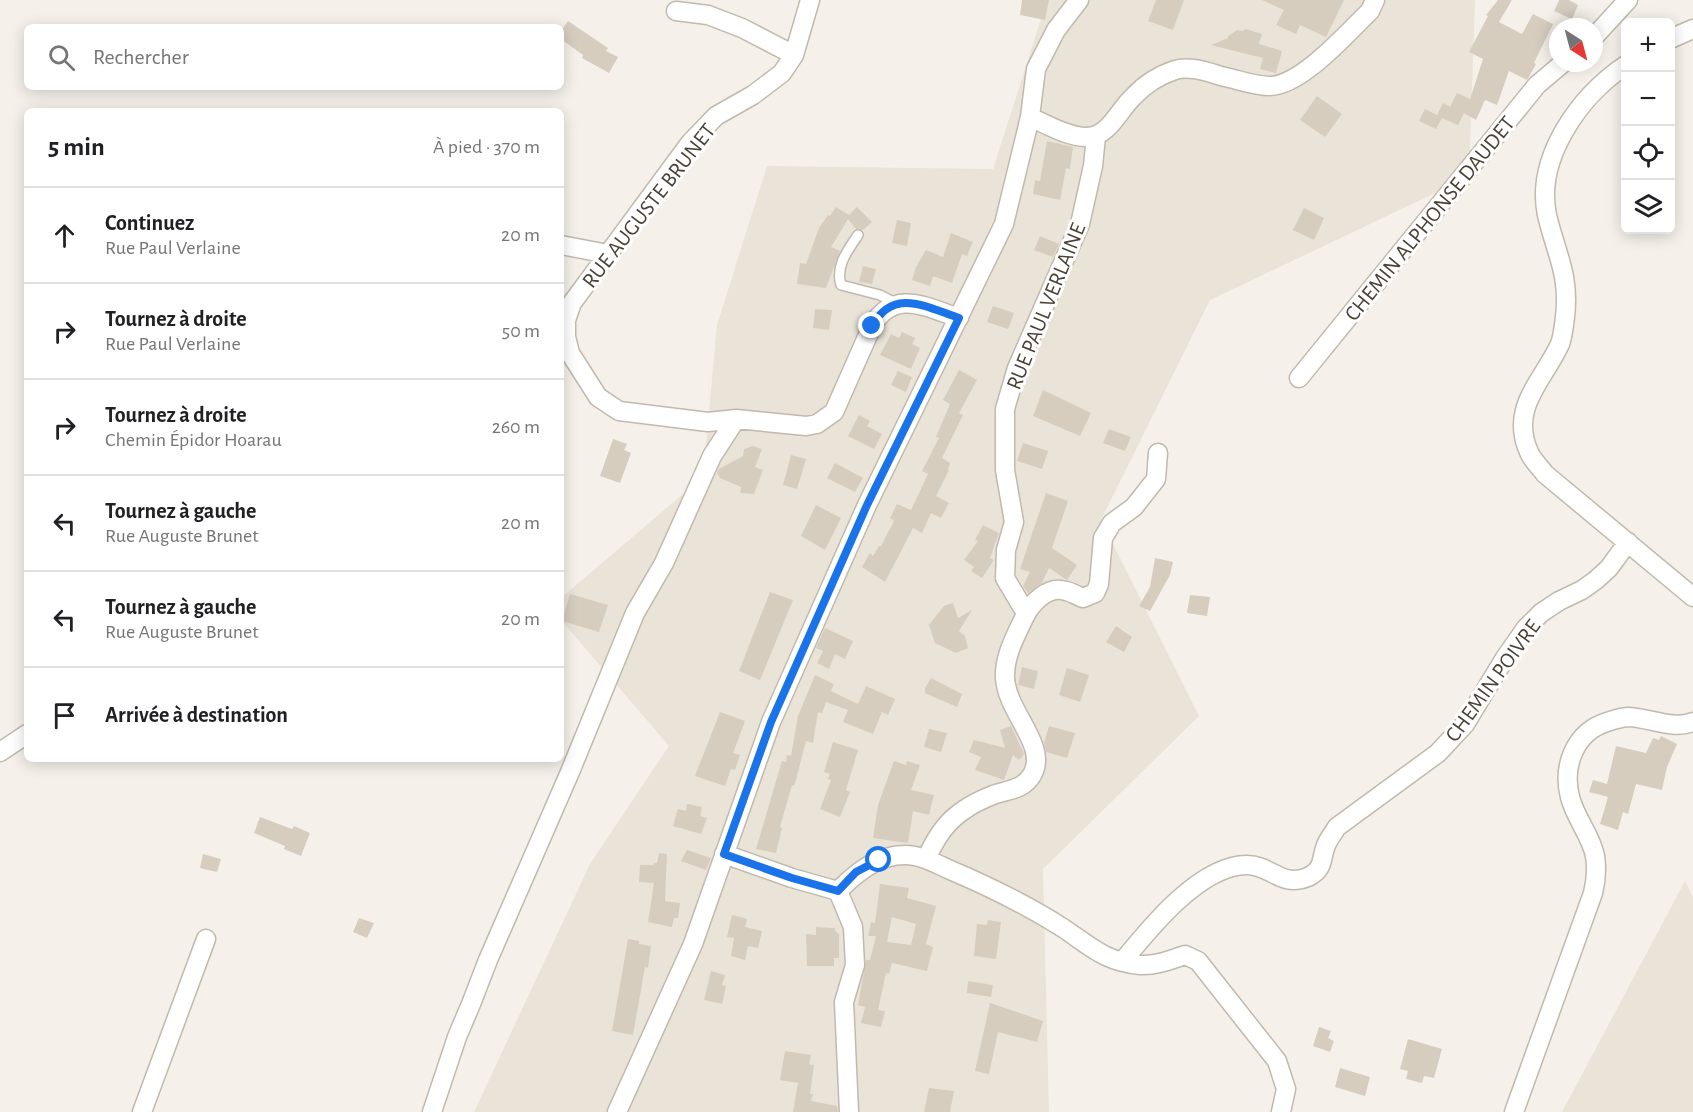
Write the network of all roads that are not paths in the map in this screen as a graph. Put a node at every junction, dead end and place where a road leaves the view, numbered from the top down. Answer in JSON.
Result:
{"nodes":[{"id":1,"x":810,"y":0,"type":"edge"},
{"id":2,"x":1079,"y":0,"type":"edge"},
{"id":3,"x":1375,"y":0,"type":"edge"},
{"id":4,"x":1628,"y":0,"type":"edge"},
{"id":5,"x":676,"y":11,"type":"dead end"},
{"id":6,"x":1603,"y":28,"type":"edge"},
{"id":7,"x":1693,"y":29,"type":"edge"},
{"id":8,"x":1675,"y":37,"type":"edge"},
{"id":9,"x":794,"y":55,"type":"junction"},
{"id":10,"x":1621,"y":69,"type":"edge"},
{"id":11,"x":1552,"y":72,"type":"edge"},
{"id":12,"x":1030,"y":117,"type":"junction"},
{"id":13,"x":1096,"y":136,"type":"junction"},
{"id":14,"x":858,"y":235,"type":"dead end"},
{"id":15,"x":564,"y":246,"type":"edge"},
{"id":16,"x":608,"y":254,"type":"junction"},
{"id":17,"x":897,"y":304,"type":"junction"},
{"id":18,"x":959,"y":318,"type":"junction"},
{"id":19,"x":1299,"y":378,"type":"dead end"},
{"id":20,"x":736,"y":419,"type":"junction"},
{"id":21,"x":1158,"y":453,"type":"dead end"},
{"id":22,"x":1628,"y":542,"type":"junction"},
{"id":23,"x":1693,"y":597,"type":"edge"},
{"id":24,"x":1026,"y":613,"type":"junction"},
{"id":25,"x":1693,"y":722,"type":"edge"},
{"id":26,"x":24,"y":736,"type":"edge"},
{"id":27,"x":0,"y":752,"type":"edge"},
{"id":28,"x":724,"y":854,"type":"junction"},
{"id":29,"x":926,"y":859,"type":"junction"},
{"id":30,"x":838,"y":891,"type":"junction"},
{"id":31,"x":206,"y":939,"type":"dead end"},
{"id":32,"x":1123,"y":961,"type":"junction"},
{"id":33,"x":142,"y":1112,"type":"edge"},
{"id":34,"x":432,"y":1112,"type":"edge"},
{"id":35,"x":617,"y":1112,"type":"edge"},
{"id":36,"x":849,"y":1112,"type":"edge"},
{"id":37,"x":1281,"y":1112,"type":"edge"},
{"id":38,"x":1514,"y":1112,"type":"edge"}],
"edges":[{"from":1,"to":9,"type":"street","name":"RUE AUGUSTE BRUNET"},
{"from":2,"to":12,"type":"street"},
{"from":3,"to":13,"type":"street"},
{"from":4,"to":6,"type":"street"},
{"from":5,"to":9,"type":"street"},
{"from":7,"to":8,"type":"street"},
{"from":9,"to":16,"type":"street","name":"RUE AUGUSTE BRUNET"},
{"from":10,"to":22,"type":"street"},
{"from":11,"to":19,"type":"street","name":"CHEMIN ALPHONSE DAUDET"},
{"from":12,"to":13,"type":"street"},
{"from":12,"to":18,"type":"street"},
{"from":13,"to":24,"type":"street","name":"RUE PAUL VERLAINE"},
{"from":14,"to":17,"type":"lane"},
{"from":15,"to":16,"type":"street"},
{"from":16,"to":20,"type":"street","name":"RUE AUGUSTE BRUNET"},
{"from":17,"to":18,"type":"street"},
{"from":17,"to":20,"type":"street","name":"RUE AUGUSTE BRUNET"},
{"from":18,"to":28,"type":"street"},
{"from":20,"to":34,"type":"street"},
{"from":21,"to":24,"type":"street"},
{"from":22,"to":23,"type":"street"},
{"from":22,"to":32,"type":"street","name":"CHEMIN POIVRE"},
{"from":24,"to":29,"type":"street"},
{"from":25,"to":38,"type":"street"},
{"from":26,"to":27,"type":"street"},
{"from":28,"to":30,"type":"street"},
{"from":28,"to":35,"type":"street"},
{"from":29,"to":30,"type":"street"},
{"from":29,"to":32,"type":"street"},
{"from":30,"to":36,"type":"street"},
{"from":31,"to":33,"type":"street"},
{"from":32,"to":37,"type":"street"}]}
